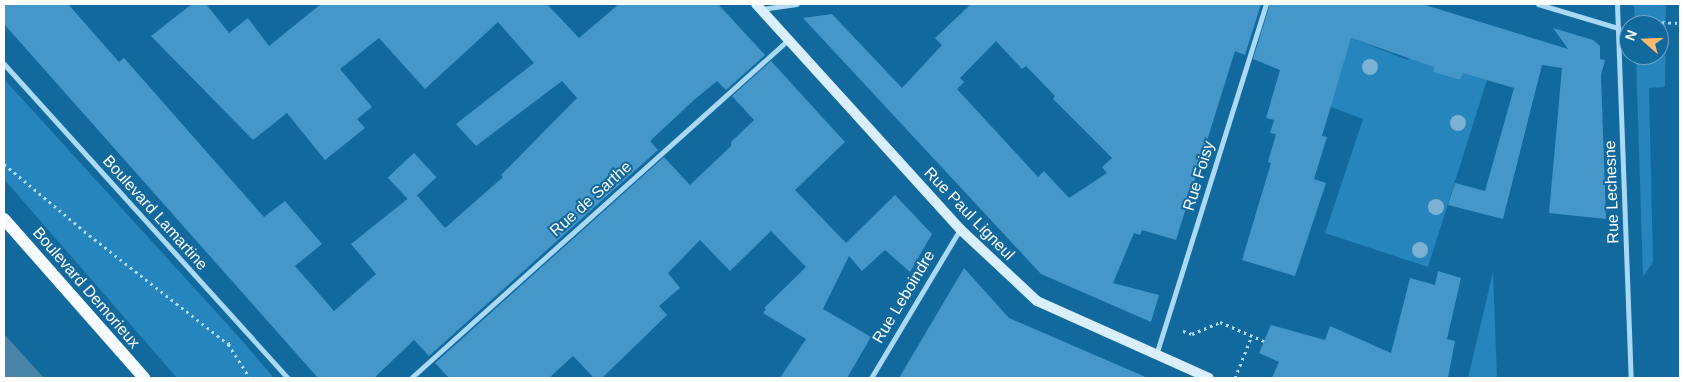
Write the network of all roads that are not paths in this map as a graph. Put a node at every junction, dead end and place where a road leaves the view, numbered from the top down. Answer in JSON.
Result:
{"nodes":[{"id":1,"x":797,"y":4,"type":"edge"},
{"id":2,"x":1266,"y":4,"type":"edge"},
{"id":3,"x":1538,"y":4,"type":"edge"},
{"id":4,"x":1617,"y":4,"type":"edge"},
{"id":5,"x":759,"y":6,"type":"edge"},
{"id":6,"x":1618,"y":28,"type":"junction"},
{"id":7,"x":789,"y":40,"type":"junction"},
{"id":8,"x":4,"y":64,"type":"edge"},
{"id":9,"x":4,"y":219,"type":"edge"},
{"id":10,"x":960,"y":229,"type":"junction"},
{"id":11,"x":1156,"y":356,"type":"junction"},
{"id":12,"x":144,"y":378,"type":"edge"},
{"id":13,"x":288,"y":378,"type":"edge"},
{"id":14,"x":411,"y":378,"type":"edge"},
{"id":15,"x":871,"y":378,"type":"edge"},
{"id":16,"x":1209,"y":378,"type":"edge"},
{"id":17,"x":1632,"y":378,"type":"edge"}],
"edges":[{"from":1,"to":5,"type":"street"},
{"from":2,"to":11,"type":"street","name":"Rue Foisy"},
{"from":3,"to":6,"type":"street"},
{"from":4,"to":6,"type":"street","name":"Rue Lechesne"},
{"from":5,"to":7,"type":"street","name":"Rue Paul Ligneul"},
{"from":6,"to":17,"type":"street","name":"Rue Lechesne"},
{"from":7,"to":10,"type":"street","name":"Rue Paul Ligneul"},
{"from":7,"to":14,"type":"street","name":"Rue de Sarthe"},
{"from":8,"to":13,"type":"street","name":"Boulevard Lamartine"},
{"from":9,"to":12,"type":"main road","name":"Boulevard Demorieux"},
{"from":10,"to":11,"type":"street","name":"Rue Paul Ligneul"},
{"from":10,"to":15,"type":"street","name":"Rue Leboindre"},
{"from":11,"to":16,"type":"street","name":"Rue Paul Ligneul"}]}
